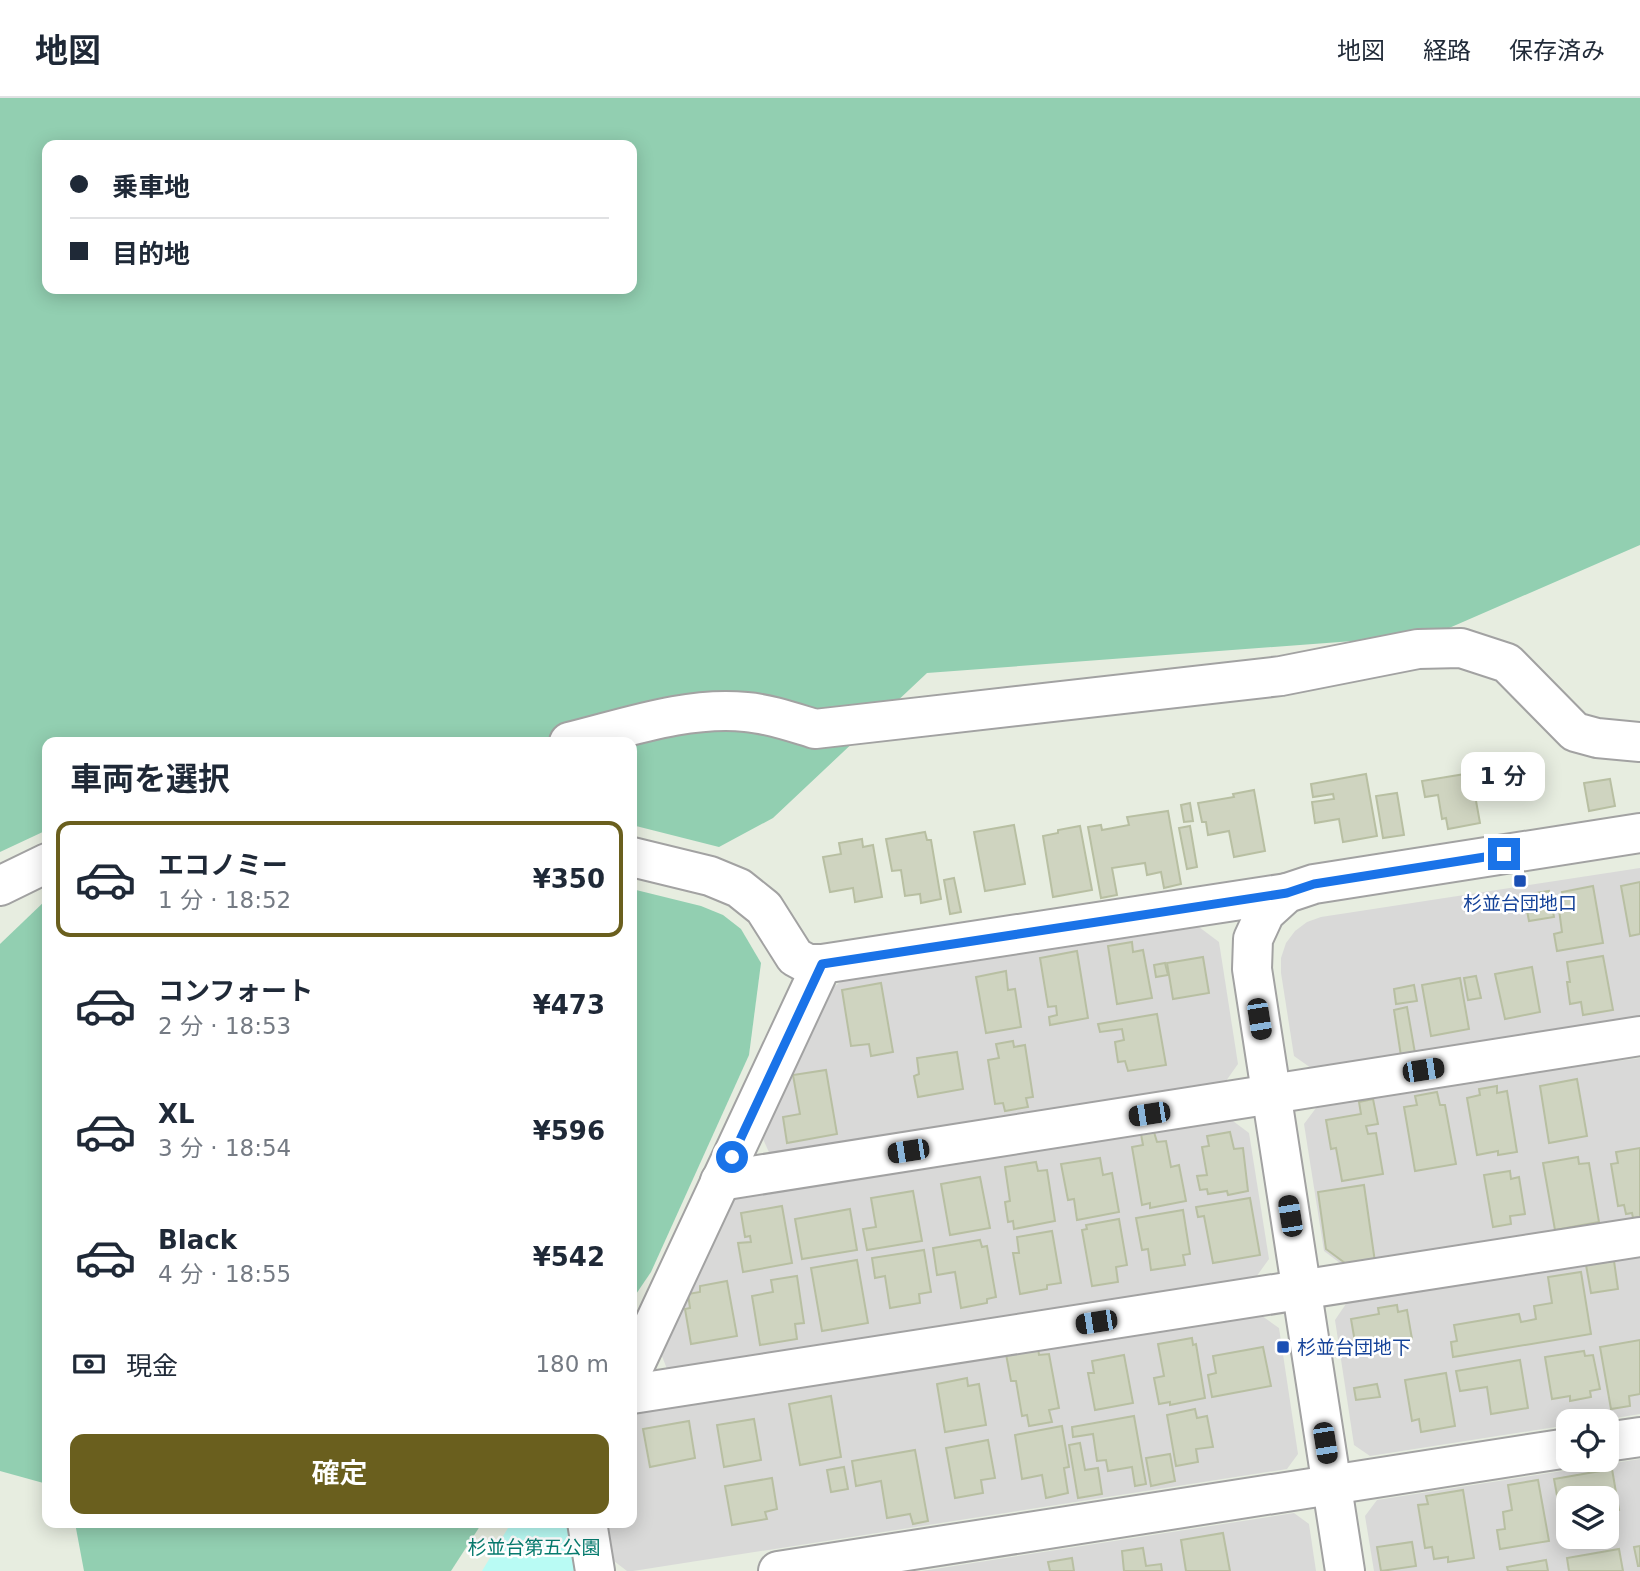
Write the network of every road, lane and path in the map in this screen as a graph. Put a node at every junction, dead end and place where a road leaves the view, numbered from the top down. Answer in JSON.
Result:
{"nodes":[{"id":1,"x":590,"y":737,"type":"edge"},
{"id":2,"x":1640,"y":743,"type":"edge"},
{"id":3,"x":1640,"y":833,"type":"edge"},
{"id":4,"x":637,"y":858,"type":"edge"},
{"id":5,"x":42,"y":865,"type":"edge"},
{"id":6,"x":0,"y":886,"type":"edge"},
{"id":7,"x":1287,"y":893,"type":"junction"},
{"id":8,"x":822,"y":964,"type":"junction"},
{"id":9,"x":1640,"y":1036,"type":"edge"},
{"id":10,"x":1271,"y":1094,"type":"junction"},
{"id":11,"x":720,"y":1181,"type":"junction"},
{"id":12,"x":1640,"y":1237,"type":"edge"},
{"id":13,"x":1301,"y":1290,"type":"junction"},
{"id":14,"x":637,"y":1360,"type":"edge"},
{"id":15,"x":637,"y":1393,"type":"edge"},
{"id":16,"x":1640,"y":1437,"type":"edge"},
{"id":17,"x":1619,"y":1440,"type":"edge"},
{"id":18,"x":1556,"y":1450,"type":"edge"},
{"id":19,"x":1332,"y":1485,"type":"junction"},
{"id":20,"x":588,"y":1528,"type":"edge"},
{"id":21,"x":595,"y":1571,"type":"edge"},
{"id":22,"x":778,"y":1571,"type":"edge"},
{"id":23,"x":1345,"y":1571,"type":"edge"}],
"edges":[{"from":1,"to":2,"type":"street"},
{"from":3,"to":7,"type":"street"},
{"from":4,"to":8,"type":"street"},
{"from":5,"to":6,"type":"street"},
{"from":7,"to":8,"type":"street"},
{"from":7,"to":10,"type":"street"},
{"from":8,"to":11,"type":"street"},
{"from":9,"to":10,"type":"street"},
{"from":10,"to":11,"type":"street"},
{"from":10,"to":13,"type":"street"},
{"from":11,"to":14,"type":"street"},
{"from":12,"to":13,"type":"street"},
{"from":13,"to":15,"type":"street"},
{"from":13,"to":19,"type":"street"},
{"from":16,"to":17,"type":"street"},
{"from":18,"to":19,"type":"street"},
{"from":19,"to":22,"type":"street"},
{"from":19,"to":23,"type":"street"},
{"from":20,"to":21,"type":"street"}]}
